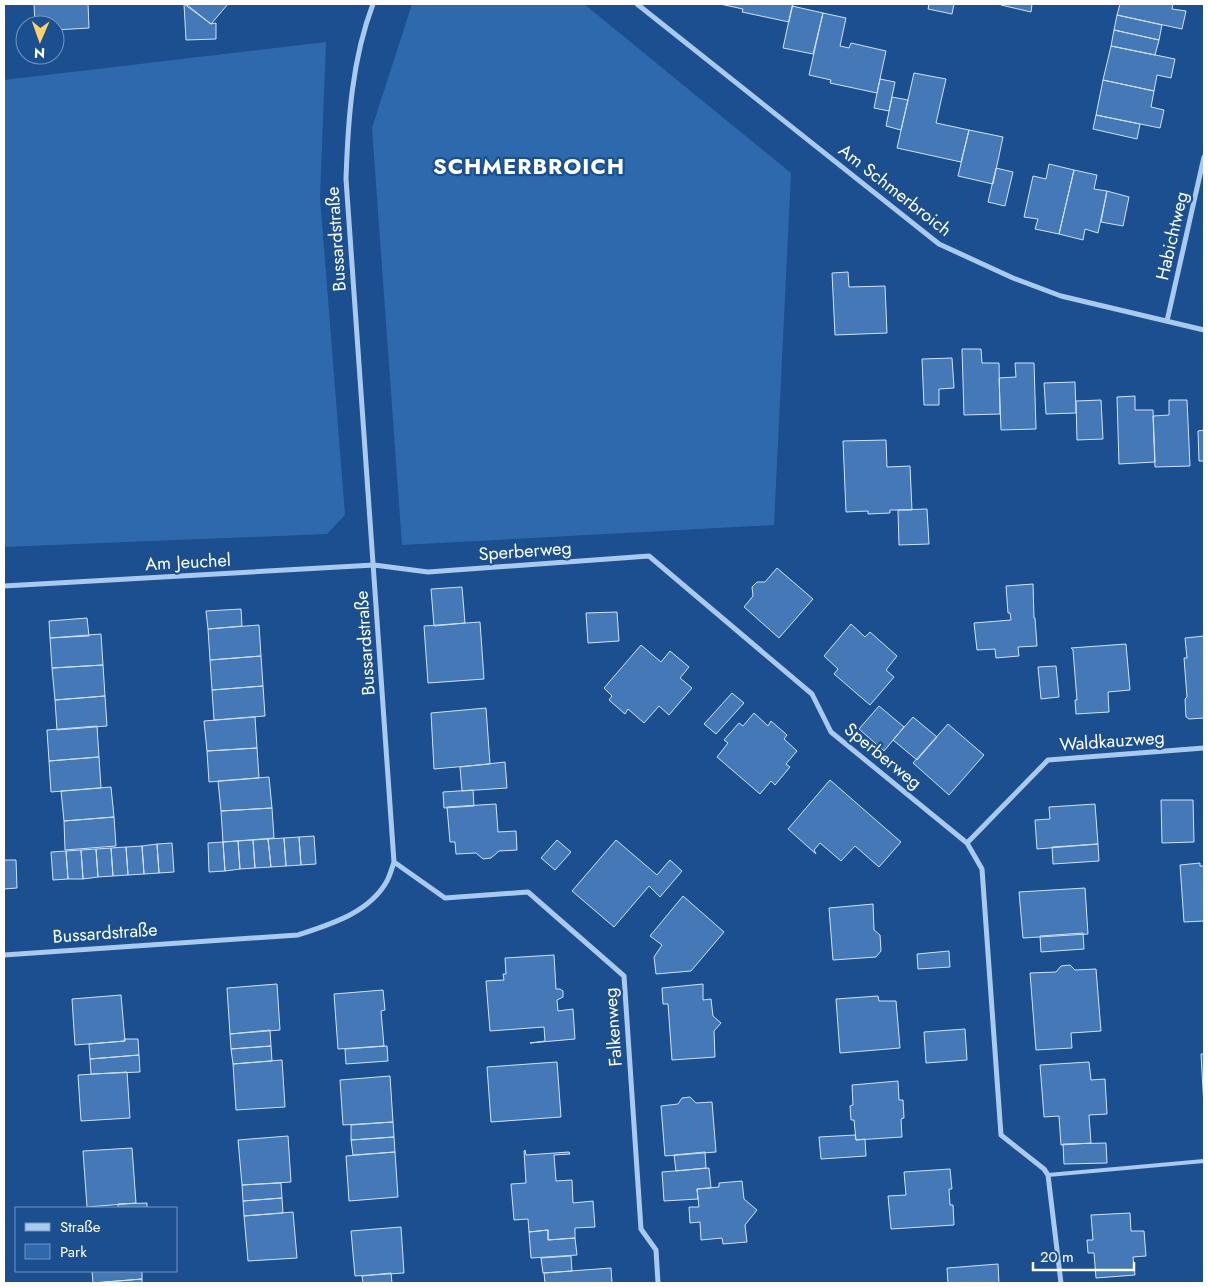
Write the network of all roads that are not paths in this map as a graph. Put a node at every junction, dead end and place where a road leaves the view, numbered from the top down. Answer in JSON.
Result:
{"nodes":[{"id":1,"x":373,"y":4,"type":"edge"},
{"id":2,"x":637,"y":4,"type":"edge"},
{"id":3,"x":1204,"y":157,"type":"edge"},
{"id":4,"x":1168,"y":321,"type":"junction"},
{"id":5,"x":1204,"y":330,"type":"edge"},
{"id":6,"x":374,"y":565,"type":"junction"},
{"id":7,"x":4,"y":586,"type":"edge"},
{"id":8,"x":1204,"y":748,"type":"edge"},
{"id":9,"x":968,"y":843,"type":"junction"},
{"id":10,"x":394,"y":862,"type":"junction"},
{"id":11,"x":4,"y":955,"type":"edge"},
{"id":12,"x":1204,"y":1161,"type":"edge"},
{"id":13,"x":1048,"y":1175,"type":"junction"},
{"id":14,"x":658,"y":1283,"type":"edge"},
{"id":15,"x":1061,"y":1283,"type":"edge"}],
"edges":[{"from":1,"to":6,"type":"street","name":"Bussardstraße"},
{"from":2,"to":4,"type":"street","name":"Am Schmerbroich"},
{"from":3,"to":4,"type":"street","name":"Habichtweg"},
{"from":4,"to":5,"type":"street","name":"Am Schmerbroich"},
{"from":6,"to":7,"type":"street","name":"Am Jeuchel"},
{"from":6,"to":9,"type":"street","name":"Sperberweg"},
{"from":6,"to":10,"type":"street","name":"Bussardstraße"},
{"from":8,"to":9,"type":"street","name":"Waldkauzweg"},
{"from":9,"to":13,"type":"street","name":"Sperberweg"},
{"from":10,"to":11,"type":"street","name":"Bussardstraße"},
{"from":10,"to":14,"type":"street","name":"Falkenweg"},
{"from":12,"to":13,"type":"lane"},
{"from":13,"to":15,"type":"street"}]}
